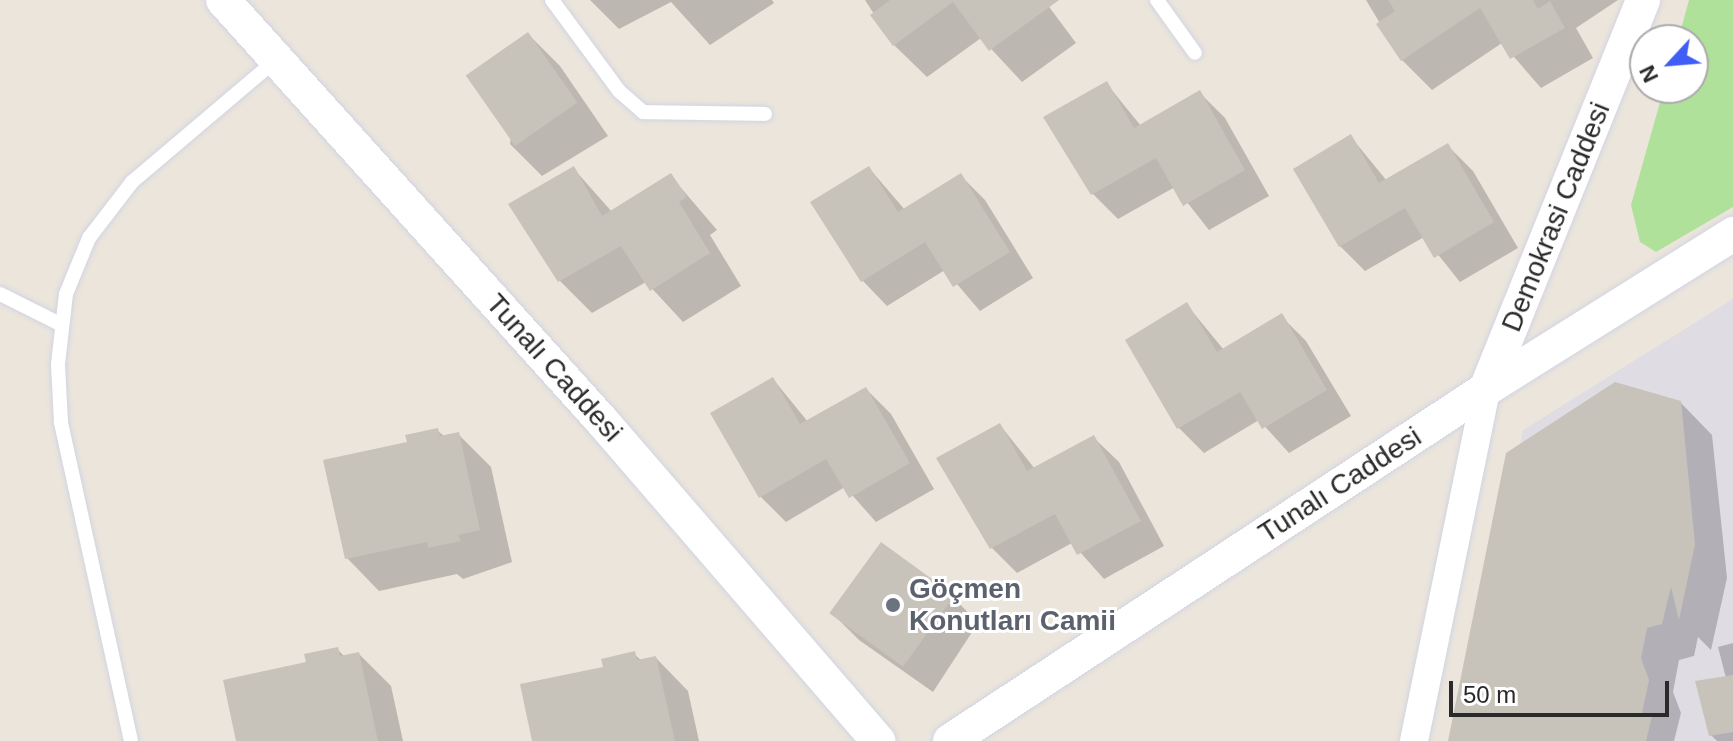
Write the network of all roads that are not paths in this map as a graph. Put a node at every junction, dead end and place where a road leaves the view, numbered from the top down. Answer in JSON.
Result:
{"nodes":[{"id":1,"x":223,"y":0,"type":"edge"},
{"id":2,"x":552,"y":0,"type":"edge"},
{"id":3,"x":1157,"y":0,"type":"edge"},
{"id":4,"x":1643,"y":0,"type":"edge"},
{"id":5,"x":1195,"y":53,"type":"dead end"},
{"id":6,"x":277,"y":59,"type":"junction"},
{"id":7,"x":765,"y":114,"type":"dead end"},
{"id":8,"x":1733,"y":234,"type":"edge"},
{"id":9,"x":0,"y":294,"type":"edge"},
{"id":10,"x":62,"y":325,"type":"junction"},
{"id":11,"x":1486,"y":389,"type":"junction"},
{"id":12,"x":131,"y":741,"type":"edge"},
{"id":13,"x":878,"y":741,"type":"edge"},
{"id":14,"x":950,"y":741,"type":"edge"},
{"id":15,"x":1414,"y":741,"type":"edge"}],
"edges":[{"from":1,"to":6,"type":"street","name":"Tunalı Caddesi"},
{"from":2,"to":7,"type":"lane"},
{"from":3,"to":5,"type":"lane"},
{"from":4,"to":11,"type":"street","name":"Demokrasi Caddesi"},
{"from":6,"to":10,"type":"lane"},
{"from":6,"to":13,"type":"street","name":"Tunalı Caddesi"},
{"from":8,"to":11,"type":"street","name":"Tunalı Caddesi"},
{"from":9,"to":10,"type":"lane"},
{"from":10,"to":12,"type":"lane"},
{"from":11,"to":14,"type":"street","name":"Tunalı Caddesi"},
{"from":11,"to":15,"type":"street"}]}
